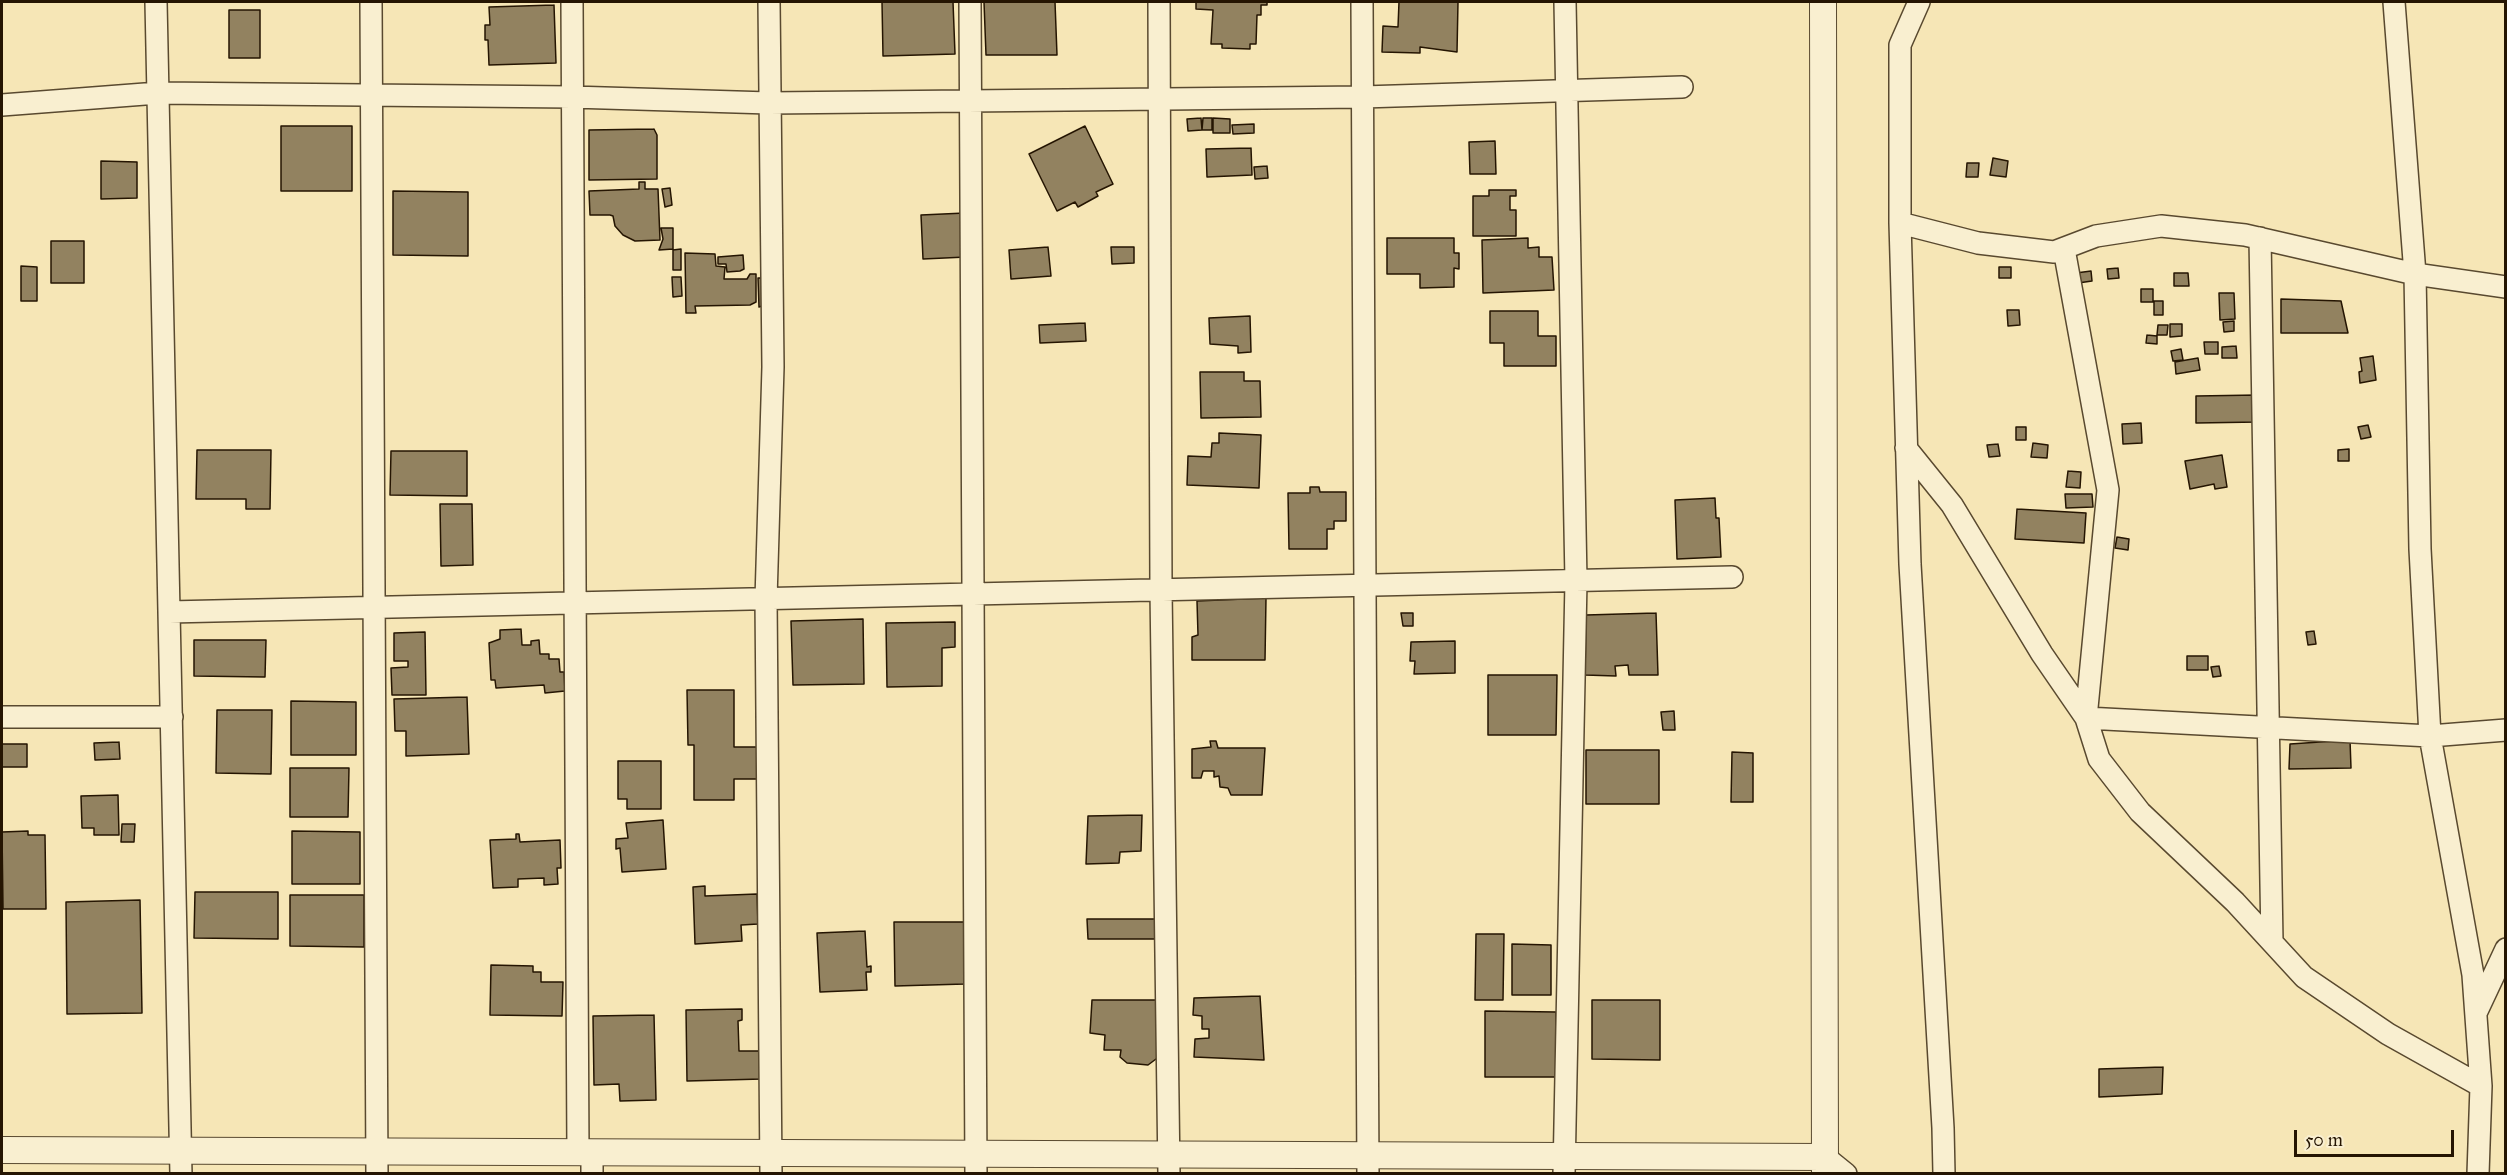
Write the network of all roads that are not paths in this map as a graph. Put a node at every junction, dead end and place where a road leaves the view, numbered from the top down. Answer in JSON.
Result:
{"nodes":[{"id":1,"x":156,"y":2,"type":"edge"},
{"id":2,"x":371,"y":2,"type":"edge"},
{"id":3,"x":572,"y":2,"type":"edge"},
{"id":4,"x":769,"y":2,"type":"edge"},
{"id":5,"x":970,"y":2,"type":"edge"},
{"id":6,"x":1159,"y":2,"type":"edge"},
{"id":7,"x":1362,"y":2,"type":"edge"},
{"id":8,"x":1565,"y":2,"type":"edge"},
{"id":9,"x":1823,"y":2,"type":"edge"},
{"id":10,"x":1918,"y":2,"type":"edge"},
{"id":11,"x":2394,"y":2,"type":"edge"},
{"id":12,"x":1682,"y":87,"type":"dead end"},
{"id":13,"x":1567,"y":90,"type":"junction"},
{"id":14,"x":158,"y":93,"type":"junction"},
{"id":15,"x":371,"y":94,"type":"junction"},
{"id":16,"x":572,"y":97,"type":"junction"},
{"id":17,"x":1363,"y":97,"type":"junction"},
{"id":18,"x":1158,"y":99,"type":"junction"},
{"id":19,"x":971,"y":101,"type":"junction"},
{"id":20,"x":769,"y":103,"type":"junction"},
{"id":21,"x":2,"y":105,"type":"edge"},
{"id":22,"x":1900,"y":223,"type":"junction"},
{"id":23,"x":2260,"y":238,"type":"junction"},
{"id":24,"x":2064,"y":249,"type":"junction"},
{"id":25,"x":2415,"y":274,"type":"junction"},
{"id":26,"x":2505,"y":287,"type":"edge"},
{"id":27,"x":1906,"y":448,"type":"junction"},
{"id":28,"x":1732,"y":577,"type":"dead end"},
{"id":29,"x":1576,"y":581,"type":"junction"},
{"id":30,"x":1365,"y":585,"type":"junction"},
{"id":31,"x":1161,"y":590,"type":"junction"},
{"id":32,"x":974,"y":594,"type":"junction"},
{"id":33,"x":766,"y":599,"type":"junction"},
{"id":34,"x":575,"y":603,"type":"junction"},
{"id":35,"x":374,"y":608,"type":"junction"},
{"id":36,"x":170,"y":612,"type":"junction"},
{"id":37,"x":2,"y":717,"type":"edge"},
{"id":38,"x":172,"y":717,"type":"junction"},
{"id":39,"x":2086,"y":718,"type":"junction"},
{"id":40,"x":2268,"y":729,"type":"junction"},
{"id":41,"x":2505,"y":730,"type":"edge"},
{"id":42,"x":2430,"y":736,"type":"junction"},
{"id":43,"x":2272,"y":942,"type":"junction"},
{"id":44,"x":2505,"y":949,"type":"edge"},
{"id":45,"x":2475,"y":1014,"type":"junction"},
{"id":46,"x":2481,"y":1086,"type":"junction"},
{"id":47,"x":2,"y":1150,"type":"edge"},
{"id":48,"x":587,"y":1159,"type":"edge"},
{"id":49,"x":181,"y":1162,"type":"edge"},
{"id":50,"x":377,"y":1162,"type":"edge"},
{"id":51,"x":771,"y":1163,"type":"edge"},
{"id":52,"x":976,"y":1164,"type":"edge"},
{"id":53,"x":1169,"y":1164,"type":"edge"},
{"id":54,"x":1368,"y":1164,"type":"edge"},
{"id":55,"x":1564,"y":1165,"type":"edge"},
{"id":56,"x":1825,"y":1165,"type":"edge"},
{"id":57,"x":1846,"y":1173,"type":"edge"},
{"id":58,"x":1944,"y":1173,"type":"edge"},
{"id":59,"x":2478,"y":1173,"type":"edge"}],
"edges":[{"from":1,"to":14,"type":"street"},
{"from":2,"to":15,"type":"street"},
{"from":3,"to":16,"type":"street"},
{"from":4,"to":20,"type":"street"},
{"from":5,"to":19,"type":"street"},
{"from":6,"to":18,"type":"street"},
{"from":7,"to":17,"type":"street"},
{"from":8,"to":13,"type":"street"},
{"from":9,"to":56,"type":"street"},
{"from":10,"to":22,"type":"street"},
{"from":11,"to":25,"type":"street"},
{"from":12,"to":13,"type":"street"},
{"from":13,"to":17,"type":"street"},
{"from":13,"to":29,"type":"street"},
{"from":14,"to":15,"type":"street"},
{"from":14,"to":21,"type":"street"},
{"from":14,"to":36,"type":"street"},
{"from":15,"to":16,"type":"street"},
{"from":15,"to":35,"type":"street"},
{"from":16,"to":20,"type":"street"},
{"from":16,"to":34,"type":"street"},
{"from":17,"to":18,"type":"street"},
{"from":17,"to":30,"type":"street"},
{"from":18,"to":19,"type":"street"},
{"from":18,"to":31,"type":"street"},
{"from":19,"to":20,"type":"street"},
{"from":19,"to":32,"type":"street"},
{"from":20,"to":33,"type":"street"},
{"from":22,"to":24,"type":"street"},
{"from":22,"to":27,"type":"street"},
{"from":23,"to":24,"type":"street"},
{"from":23,"to":25,"type":"street"},
{"from":23,"to":40,"type":"street"},
{"from":24,"to":39,"type":"street"},
{"from":25,"to":26,"type":"street"},
{"from":25,"to":42,"type":"street"},
{"from":27,"to":39,"type":"street"},
{"from":27,"to":58,"type":"street"},
{"from":28,"to":29,"type":"street"},
{"from":29,"to":30,"type":"street"},
{"from":29,"to":55,"type":"street"},
{"from":30,"to":31,"type":"street"},
{"from":30,"to":54,"type":"street"},
{"from":31,"to":32,"type":"street"},
{"from":31,"to":53,"type":"street"},
{"from":32,"to":33,"type":"street"},
{"from":32,"to":52,"type":"street"},
{"from":33,"to":34,"type":"street"},
{"from":33,"to":51,"type":"street"},
{"from":34,"to":35,"type":"street"},
{"from":34,"to":48,"type":"street"},
{"from":35,"to":36,"type":"street"},
{"from":35,"to":50,"type":"street"},
{"from":36,"to":38,"type":"street"},
{"from":37,"to":38,"type":"street"},
{"from":38,"to":49,"type":"street"},
{"from":39,"to":40,"type":"street"},
{"from":39,"to":43,"type":"street"},
{"from":40,"to":42,"type":"street"},
{"from":40,"to":43,"type":"street"},
{"from":41,"to":42,"type":"street"},
{"from":42,"to":45,"type":"street"},
{"from":43,"to":46,"type":"street"},
{"from":44,"to":45,"type":"street"},
{"from":45,"to":46,"type":"street"},
{"from":46,"to":59,"type":"street"},
{"from":47,"to":49,"type":"street"},
{"from":48,"to":50,"type":"street"},
{"from":48,"to":51,"type":"street"},
{"from":49,"to":50,"type":"street"},
{"from":51,"to":52,"type":"street"},
{"from":52,"to":53,"type":"street"},
{"from":53,"to":54,"type":"street"},
{"from":54,"to":55,"type":"street"},
{"from":55,"to":56,"type":"street"},
{"from":56,"to":57,"type":"street"}]}
